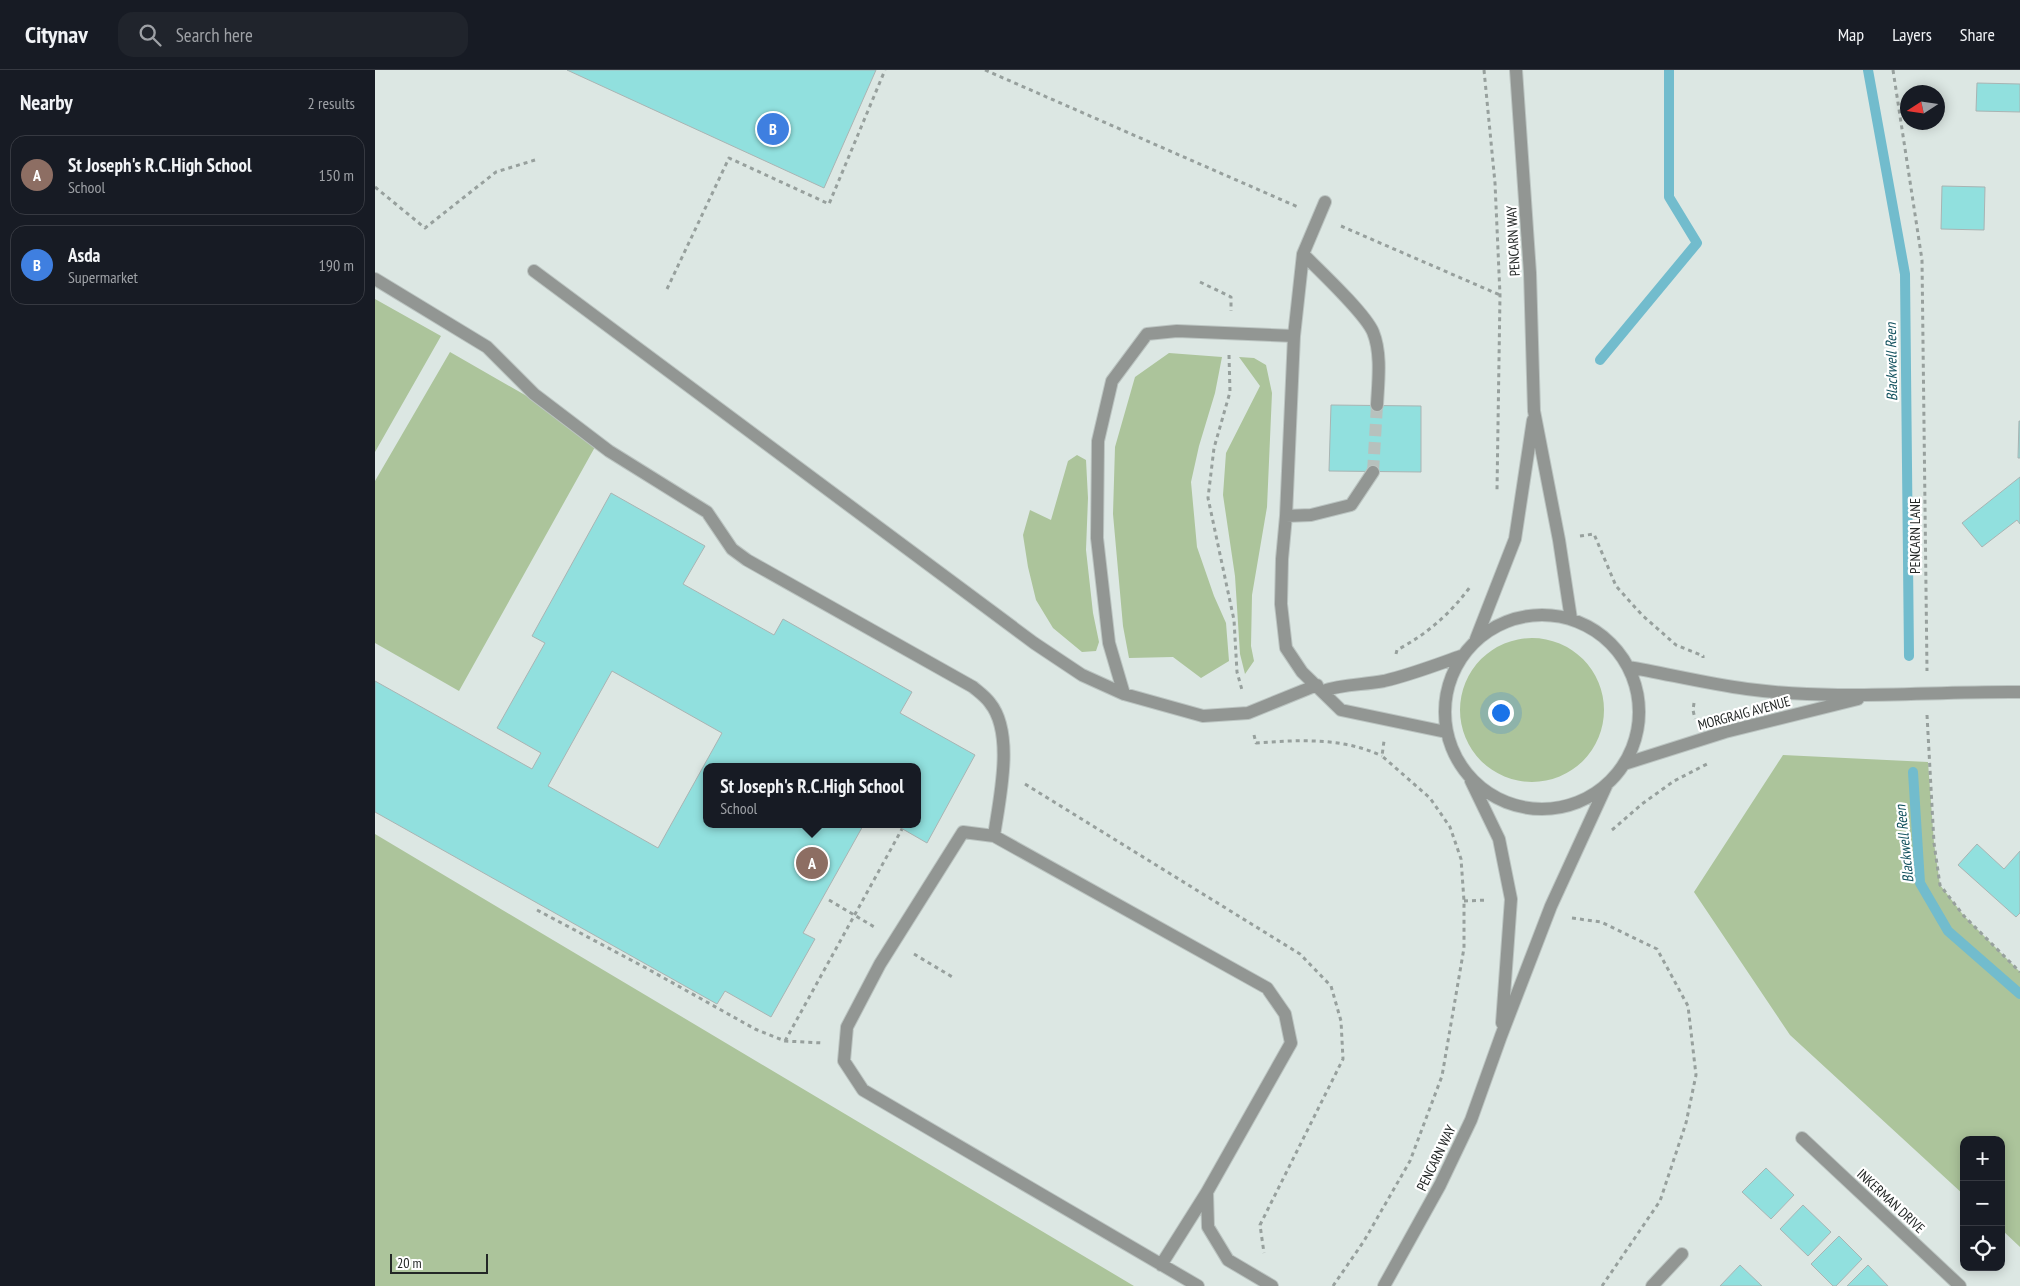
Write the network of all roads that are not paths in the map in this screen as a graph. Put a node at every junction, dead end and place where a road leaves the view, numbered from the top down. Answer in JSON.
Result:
{"nodes":[{"id":1,"x":1516,"y":70,"type":"edge"},
{"id":2,"x":1325,"y":202,"type":"dead end"},
{"id":3,"x":1303,"y":254,"type":"junction"},
{"id":4,"x":533,"y":271,"type":"dead end"},
{"id":5,"x":375,"y":278,"type":"edge"},
{"id":6,"x":1294,"y":336,"type":"junction"},
{"id":7,"x":1377,"y":406,"type":"tunnel mouth"},
{"id":8,"x":1534,"y":411,"type":"junction"},
{"id":9,"x":1373,"y":472,"type":"tunnel mouth"},
{"id":10,"x":1286,"y":516,"type":"junction"},
{"id":11,"x":1571,"y":619,"type":"junction"},
{"id":12,"x":1476,"y":639,"type":"junction"},
{"id":13,"x":1461,"y":656,"type":"junction"},
{"id":14,"x":1628,"y":667,"type":"junction"},
{"id":15,"x":1320,"y":688,"type":"junction"},
{"id":16,"x":2020,"y":692,"type":"edge"},
{"id":17,"x":1124,"y":694,"type":"junction"},
{"id":18,"x":1873,"y":696,"type":"junction"},
{"id":19,"x":1446,"y":732,"type":"junction"},
{"id":20,"x":1624,"y":764,"type":"junction"},
{"id":21,"x":1469,"y":777,"type":"junction"},
{"id":22,"x":1607,"y":784,"type":"junction"},
{"id":23,"x":994,"y":836,"type":"junction"},
{"id":24,"x":1501,"y":1036,"type":"junction"},
{"id":25,"x":1802,"y":1138,"type":"dead end"},
{"id":26,"x":1207,"y":1192,"type":"junction"},
{"id":27,"x":1682,"y":1254,"type":"dead end"},
{"id":28,"x":1161,"y":1265,"type":"junction"},
{"id":29,"x":1198,"y":1286,"type":"edge"},
{"id":30,"x":1272,"y":1286,"type":"edge"},
{"id":31,"x":1383,"y":1286,"type":"edge"},
{"id":32,"x":1652,"y":1286,"type":"edge"},
{"id":33,"x":1960,"y":1286,"type":"edge"}],
"edges":[{"from":1,"to":8,"type":"street","name":"PENCARN WAY"},
{"from":2,"to":3,"type":"street"},
{"from":3,"to":6,"type":"street"},
{"from":3,"to":7,"type":"street"},
{"from":4,"to":17,"type":"street"},
{"from":5,"to":23,"type":"street"},
{"from":6,"to":10,"type":"street"},
{"from":6,"to":17,"type":"street"},
{"from":8,"to":11,"type":"street","name":"PENCARN WAY"},
{"from":8,"to":12,"type":"street","name":"PENCARN WAY"},
{"from":9,"to":10,"type":"street"},
{"from":10,"to":15,"type":"street"},
{"from":11,"to":12,"type":"street"},
{"from":11,"to":14,"type":"street"},
{"from":12,"to":13,"type":"street"},
{"from":13,"to":15,"type":"street"},
{"from":13,"to":19,"type":"street"},
{"from":14,"to":18,"type":"street","name":"MORGRAIG AVENUE"},
{"from":14,"to":20,"type":"street"},
{"from":15,"to":17,"type":"street"},
{"from":15,"to":19,"type":"street"},
{"from":16,"to":18,"type":"street","name":"MORGRAIG AVENUE"},
{"from":18,"to":20,"type":"street","name":"MORGRAIG AVENUE"},
{"from":19,"to":21,"type":"street"},
{"from":20,"to":22,"type":"street"},
{"from":21,"to":22,"type":"street"},
{"from":21,"to":24,"type":"street","name":"PENCARN WAY"},
{"from":22,"to":24,"type":"street","name":"PENCARN WAY"},
{"from":23,"to":26,"type":"street"},
{"from":23,"to":28,"type":"street"},
{"from":24,"to":31,"type":"street","name":"PENCARN WAY"},
{"from":25,"to":33,"type":"street","name":"INKERMAN DRIVE"},
{"from":26,"to":28,"type":"street"},
{"from":26,"to":30,"type":"street"},
{"from":27,"to":32,"type":"street"},
{"from":28,"to":29,"type":"street"}]}
